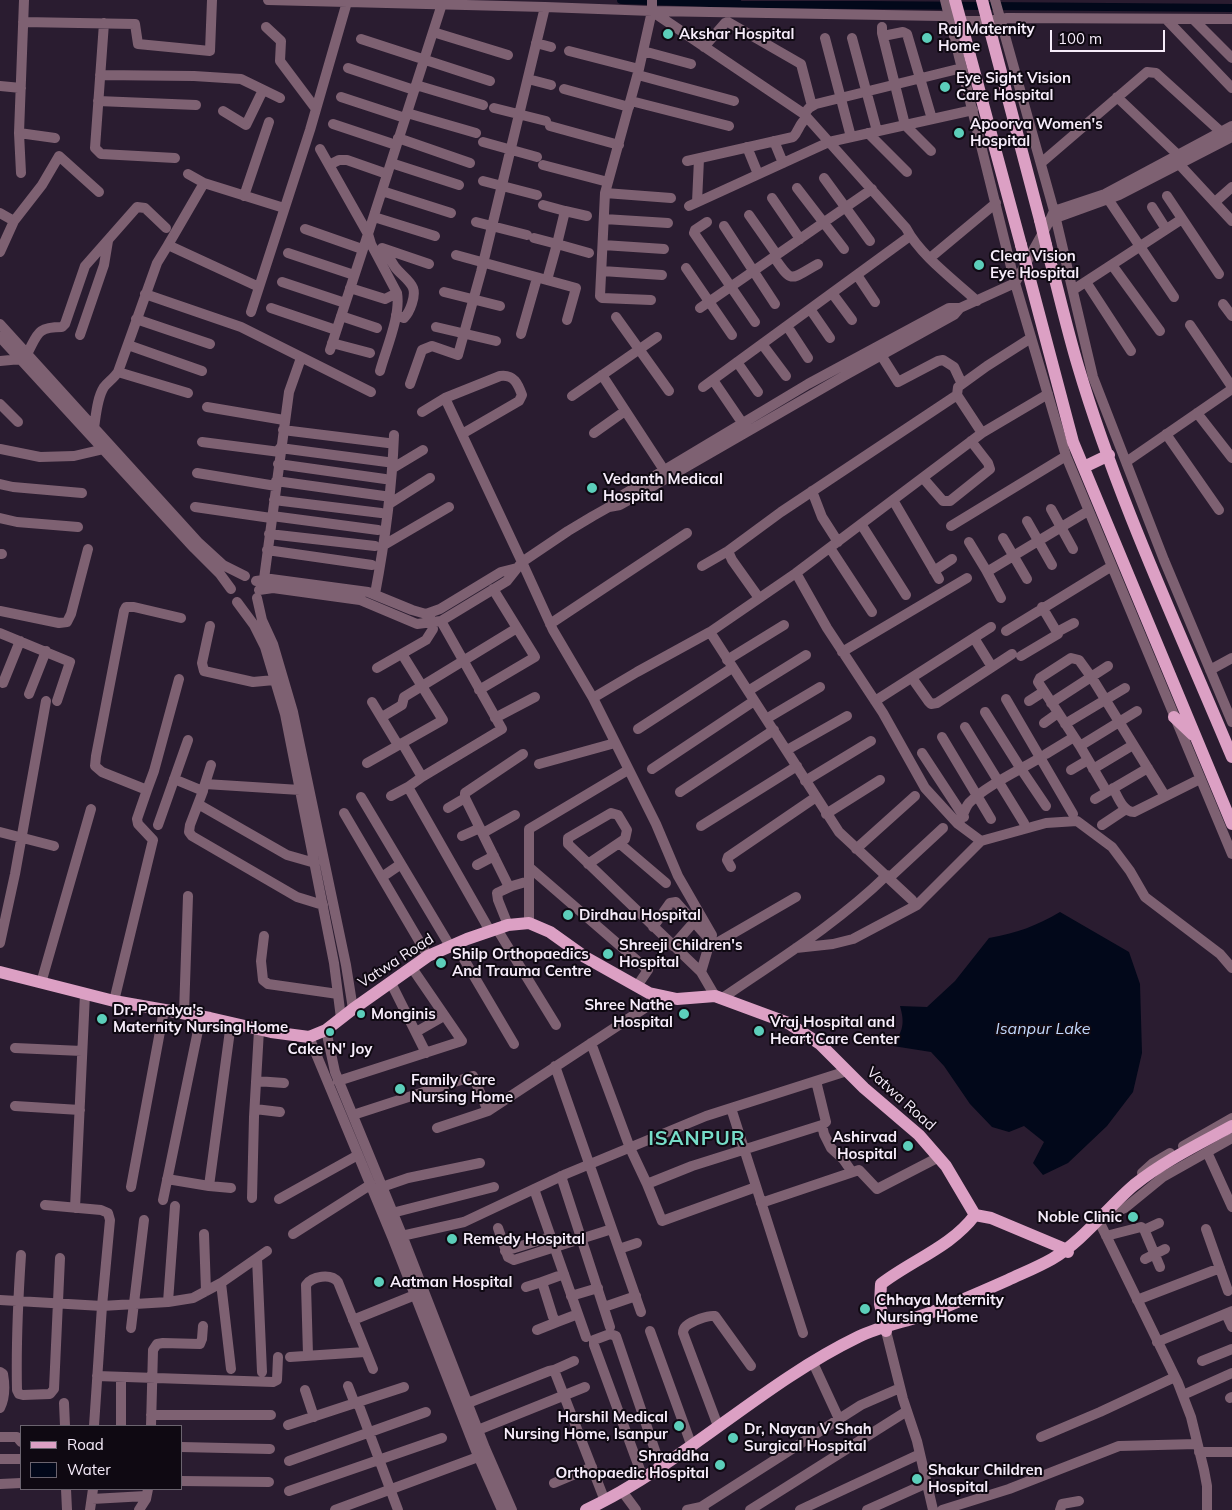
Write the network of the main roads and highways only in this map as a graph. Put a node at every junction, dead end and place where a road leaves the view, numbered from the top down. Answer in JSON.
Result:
{"nodes":[{"id":1,"x":956,"y":0,"type":"edge"},
{"id":2,"x":982,"y":0,"type":"edge"},
{"id":3,"x":1108,"y":455,"type":"junction"},
{"id":4,"x":1084,"y":467,"type":"junction"},
{"id":5,"x":1174,"y":717,"type":"road end"},
{"id":6,"x":1196,"y":739,"type":"junction"},
{"id":7,"x":1232,"y":757,"type":"edge"},
{"id":8,"x":1232,"y":824,"type":"edge"},
{"id":9,"x":0,"y":972,"type":"edge"},
{"id":10,"x":1232,"y":1126,"type":"edge"},
{"id":11,"x":1232,"y":1131,"type":"edge"},
{"id":12,"x":1118,"y":1204,"type":"junction"},
{"id":13,"x":975,"y":1215,"type":"junction"},
{"id":14,"x":1066,"y":1251,"type":"junction"},
{"id":15,"x":885,"y":1329,"type":"junction"},
{"id":16,"x":630,"y":1502,"type":"edge"},
{"id":17,"x":604,"y":1505,"type":"edge"},
{"id":18,"x":586,"y":1510,"type":"edge"}],
"edges":[{"from":1,"to":4,"type":"main road","bridge":true},
{"from":2,"to":3,"type":"main road","bridge":true},
{"from":3,"to":4,"type":"main road"},
{"from":3,"to":7,"type":"main road"},
{"from":4,"to":6,"type":"main road"},
{"from":5,"to":6,"type":"main road"},
{"from":6,"to":8,"type":"main road"},
{"from":9,"to":13,"type":"main road","name":"Vatwa Road"},
{"from":10,"to":12,"type":"main road"},
{"from":11,"to":12,"type":"main road"},
{"from":12,"to":14,"type":"main road"},
{"from":13,"to":14,"type":"main road"},
{"from":13,"to":15,"type":"main road"},
{"from":14,"to":15,"type":"main road"},
{"from":15,"to":16,"type":"main road"},
{"from":15,"to":16,"type":"main road"},
{"from":16,"to":17,"type":"main road"},
{"from":17,"to":18,"type":"main road"}]}
